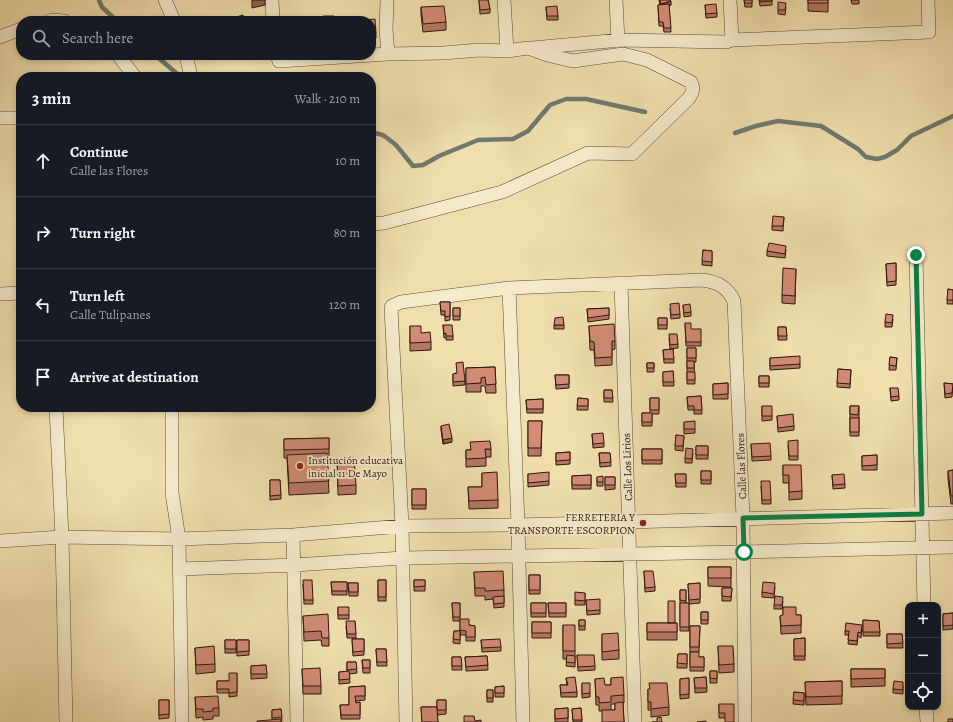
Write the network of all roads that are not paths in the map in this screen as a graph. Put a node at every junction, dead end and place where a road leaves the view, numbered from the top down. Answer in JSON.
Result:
{"nodes":[{"id":1,"x":166,"y":0,"type":"edge"},
{"id":2,"x":272,"y":0,"type":"edge"},
{"id":3,"x":386,"y":0,"type":"edge"},
{"id":4,"x":504,"y":0,"type":"edge"},
{"id":5,"x":616,"y":0,"type":"edge"},
{"id":6,"x":730,"y":0,"type":"edge"},
{"id":7,"x":928,"y":0,"type":"edge"},
{"id":8,"x":172,"y":16,"type":"edge"},
{"id":9,"x":273,"y":16,"type":"edge"},
{"id":10,"x":16,"y":31,"type":"edge"},
{"id":11,"x":0,"y":37,"type":"edge"},
{"id":12,"x":618,"y":40,"type":"junction"},
{"id":13,"x":732,"y":40,"type":"junction"},
{"id":14,"x":528,"y":48,"type":"junction"},
{"id":15,"x":507,"y":51,"type":"junction"},
{"id":16,"x":388,"y":54,"type":"junction"},
{"id":17,"x":376,"y":55,"type":"edge"},
{"id":18,"x":122,"y":60,"type":"edge"},
{"id":19,"x":187,"y":60,"type":"edge"},
{"id":20,"x":279,"y":60,"type":"edge"},
{"id":21,"x":295,"y":60,"type":"edge"},
{"id":22,"x":131,"y":72,"type":"edge"},
{"id":23,"x":190,"y":72,"type":"edge"},
{"id":24,"x":0,"y":118,"type":"edge"},
{"id":25,"x":16,"y":118,"type":"edge"},
{"id":26,"x":376,"y":223,"type":"edge"},
{"id":27,"x":916,"y":255,"type":"dead end"},
{"id":28,"x":621,"y":283,"type":"junction"},
{"id":29,"x":509,"y":288,"type":"junction"},
{"id":30,"x":16,"y":293,"type":"edge"},
{"id":31,"x":0,"y":294,"type":"edge"},
{"id":32,"x":56,"y":412,"type":"edge"},
{"id":33,"x":172,"y":412,"type":"edge"},
{"id":34,"x":953,"y":513,"type":"edge"},
{"id":35,"x":922,"y":514,"type":"junction"},
{"id":36,"x":743,"y":518,"type":"junction"},
{"id":37,"x":629,"y":522,"type":"junction"},
{"id":38,"x":518,"y":525,"type":"junction"},
{"id":39,"x":402,"y":526,"type":"junction"},
{"id":40,"x":293,"y":535,"type":"junction"},
{"id":41,"x":62,"y":537,"type":"junction"},
{"id":42,"x":179,"y":539,"type":"junction"},
{"id":43,"x":0,"y":540,"type":"edge"},
{"id":44,"x":922,"y":547,"type":"junction"},
{"id":45,"x":953,"y":547,"type":"edge"},
{"id":46,"x":744,"y":552,"type":"junction"},
{"id":47,"x":630,"y":554,"type":"junction"},
{"id":48,"x":519,"y":556,"type":"junction"},
{"id":49,"x":403,"y":558,"type":"junction"},
{"id":50,"x":294,"y":565,"type":"junction"},
{"id":51,"x":180,"y":569,"type":"junction"},
{"id":52,"x":924,"y":602,"type":"edge"},
{"id":53,"x":926,"y":710,"type":"edge"},
{"id":54,"x":66,"y":722,"type":"edge"},
{"id":55,"x":182,"y":722,"type":"edge"},
{"id":56,"x":297,"y":722,"type":"edge"},
{"id":57,"x":406,"y":722,"type":"edge"},
{"id":58,"x":523,"y":722,"type":"edge"},
{"id":59,"x":635,"y":722,"type":"edge"},
{"id":60,"x":745,"y":722,"type":"edge"},
{"id":61,"x":927,"y":722,"type":"edge"}],
"edges":[{"from":1,"to":8,"type":"street"},
{"from":2,"to":9,"type":"street"},
{"from":3,"to":16,"type":"street"},
{"from":4,"to":15,"type":"street"},
{"from":5,"to":12,"type":"street"},
{"from":6,"to":13,"type":"street"},
{"from":7,"to":13,"type":"street"},
{"from":10,"to":11,"type":"street"},
{"from":12,"to":13,"type":"street"},
{"from":12,"to":14,"type":"street"},
{"from":14,"to":15,"type":"street"},
{"from":14,"to":26,"type":"street"},
{"from":15,"to":16,"type":"street"},
{"from":16,"to":17,"type":"street"},
{"from":18,"to":22,"type":"street"},
{"from":19,"to":23,"type":"street"},
{"from":20,"to":21,"type":"street"},
{"from":24,"to":25,"type":"street"},
{"from":27,"to":35,"type":"street"},
{"from":28,"to":29,"type":"street"},
{"from":28,"to":36,"type":"street","name":"Calle las Flores"},
{"from":28,"to":37,"type":"street","name":"Calle Los Lirios"},
{"from":29,"to":38,"type":"street"},
{"from":29,"to":39,"type":"street"},
{"from":30,"to":31,"type":"street"},
{"from":32,"to":41,"type":"street"},
{"from":33,"to":42,"type":"street"},
{"from":34,"to":35,"type":"street"},
{"from":35,"to":36,"type":"street"},
{"from":35,"to":44,"type":"street"},
{"from":36,"to":37,"type":"street"},
{"from":36,"to":46,"type":"street","name":"Calle las Flores"},
{"from":37,"to":38,"type":"street"},
{"from":37,"to":47,"type":"street","name":"Calle Los Lirios"},
{"from":38,"to":39,"type":"street"},
{"from":38,"to":48,"type":"street"},
{"from":39,"to":40,"type":"street"},
{"from":39,"to":49,"type":"street"},
{"from":40,"to":42,"type":"street"},
{"from":40,"to":50,"type":"street"},
{"from":41,"to":42,"type":"street"},
{"from":41,"to":43,"type":"street"},
{"from":41,"to":54,"type":"street"},
{"from":42,"to":51,"type":"street"},
{"from":44,"to":45,"type":"street"},
{"from":44,"to":46,"type":"street"},
{"from":44,"to":52,"type":"street"},
{"from":46,"to":47,"type":"street"},
{"from":46,"to":60,"type":"street","name":"Calle las Flores"},
{"from":47,"to":48,"type":"street"},
{"from":47,"to":59,"type":"street","name":"Calle Los Lirios"},
{"from":48,"to":49,"type":"street"},
{"from":48,"to":58,"type":"street"},
{"from":49,"to":50,"type":"street"},
{"from":49,"to":57,"type":"street"},
{"from":50,"to":51,"type":"street"},
{"from":50,"to":56,"type":"street"},
{"from":51,"to":55,"type":"street"},
{"from":53,"to":61,"type":"street"}]}
